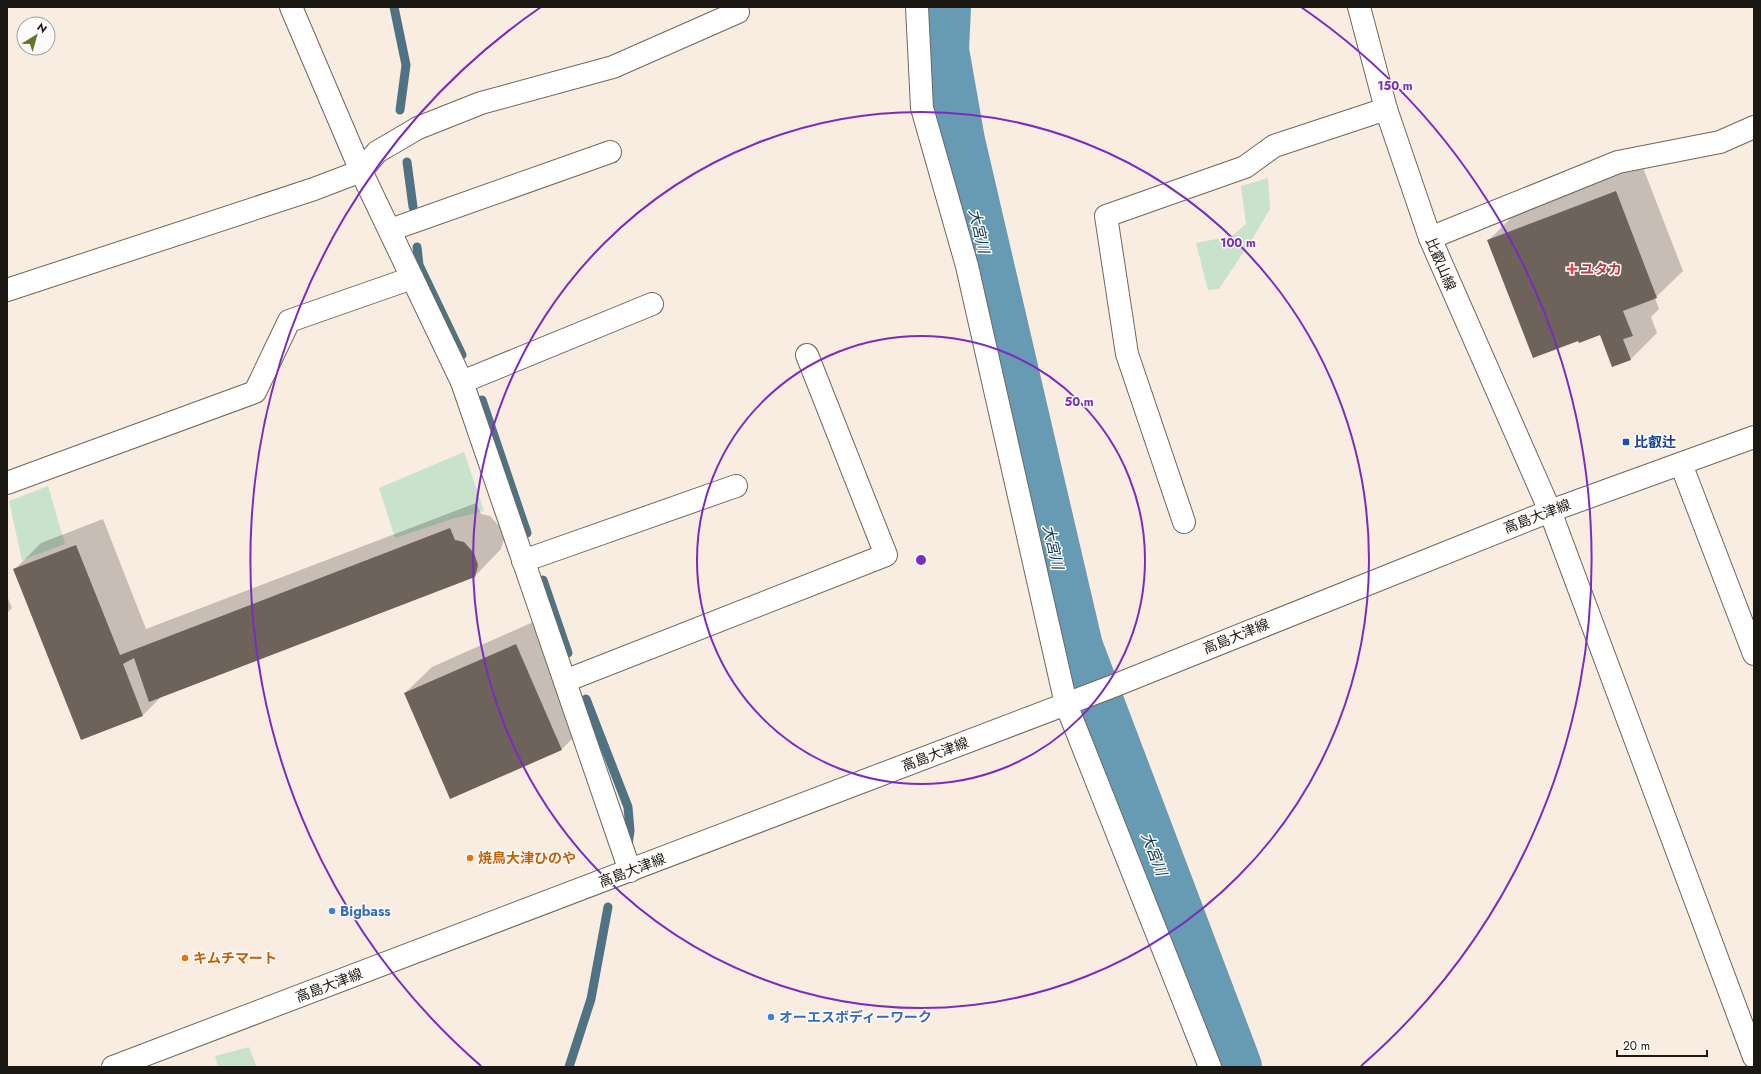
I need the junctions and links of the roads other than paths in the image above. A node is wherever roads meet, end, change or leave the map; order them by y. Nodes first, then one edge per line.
1 (291, 7) edge
2 (917, 7) edge
3 (1359, 7) edge
4 (738, 12) dead end
5 (1386, 109) junction
6 (1754, 127) edge
7 (610, 152) dead end
8 (361, 171) junction
9 (390, 230) junction
10 (1430, 238) junction
11 (412, 278) junction
12 (7, 290) edge
13 (652, 304) dead end
14 (807, 355) dead end
15 (462, 382) junction
16 (1754, 437) edge
17 (1682, 464) junction
18 (7, 483) edge
19 (736, 486) dead end
20 (1550, 511) junction
21 (1184, 522) dead end
22 (523, 561) junction
23 (1754, 654) edge
24 (564, 681) junction
25 (1070, 702) junction
26 (630, 871) junction
27 (1754, 1058) edge
28 (141, 1062) edge
29 (113, 1067) edge
30 (1210, 1067) edge

1 - 8 street
2 - 25 street
3 - 5 street, 比叡山線
4 - 8 street
5 - 10 street, 比叡山線
5 - 21 street
6 - 10 street
7 - 9 street
8 - 9 street
8 - 12 street
9 - 11 street
10 - 20 street, 比叡山線
11 - 15 street
11 - 18 street
13 - 15 street
14 - 24 street
15 - 22 street
16 - 17 street, 高島大津線
17 - 20 street, 高島大津線
17 - 23 street
19 - 22 street
20 - 25 street, 高島大津線
20 - 27 street, 比叡山線
22 - 24 street
24 - 26 street
25 - 26 street, 高島大津線
25 - 30 street
26 - 28 street, 高島大津線
28 - 29 street, 高島大津線

